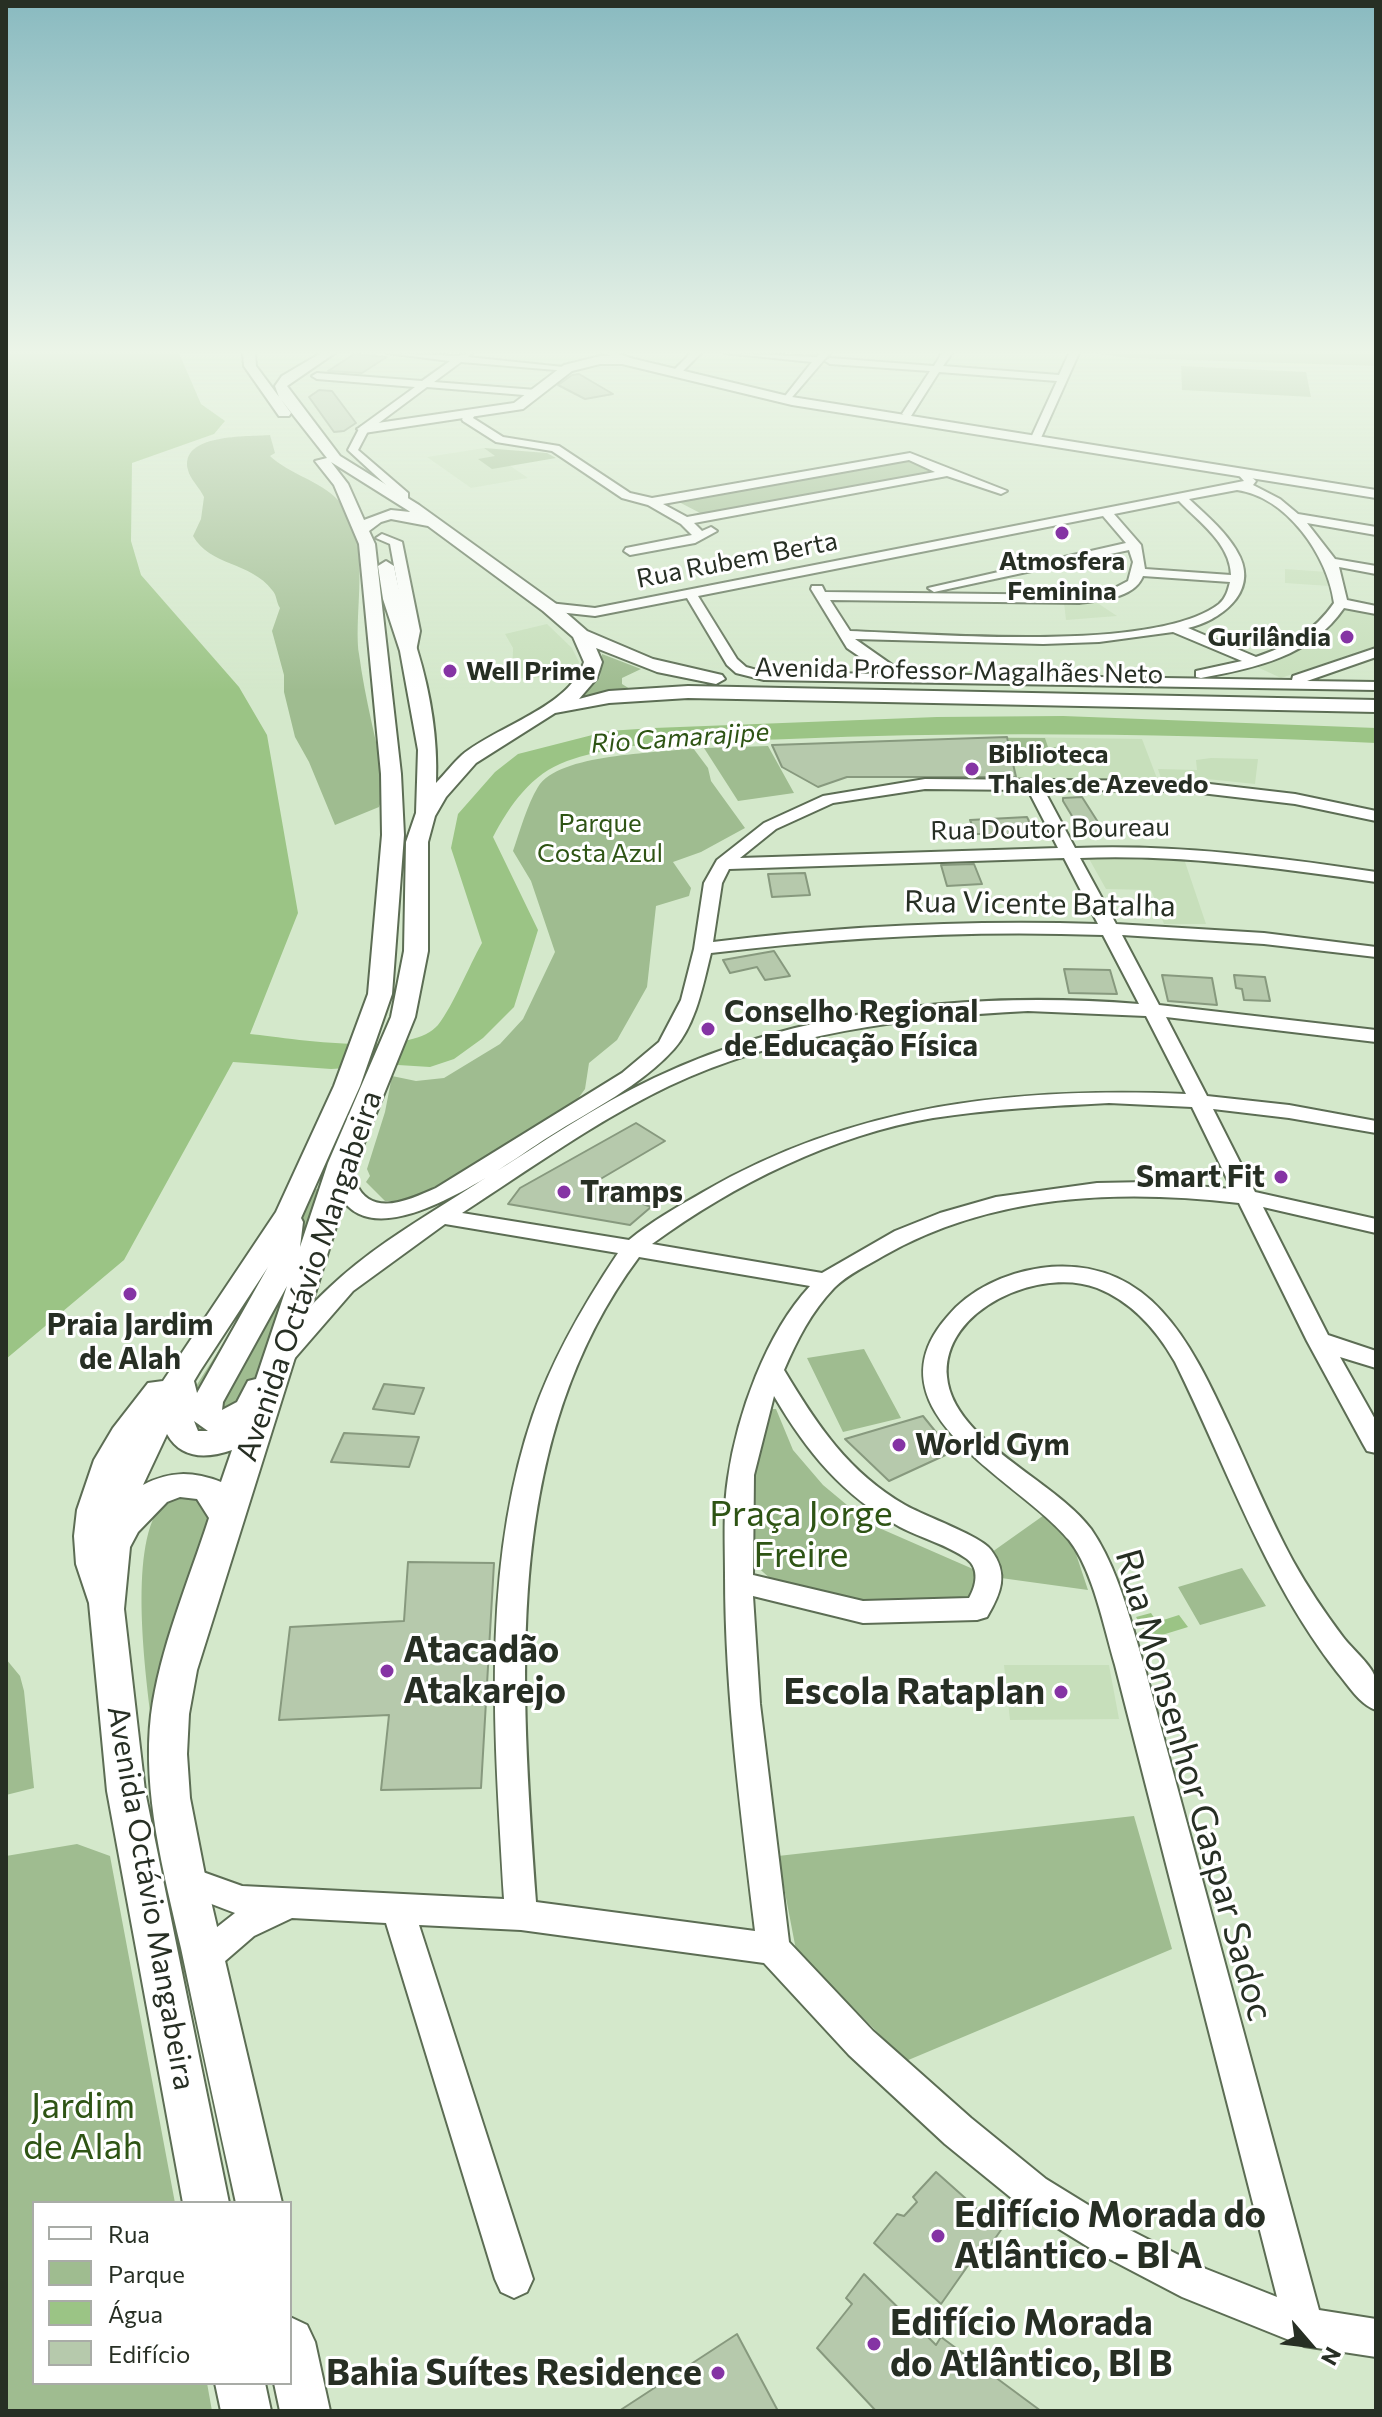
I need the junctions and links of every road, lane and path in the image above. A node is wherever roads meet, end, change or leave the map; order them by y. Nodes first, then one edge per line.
1 (327, 466) edge
2 (344, 466) edge
3 (371, 466) edge
4 (581, 466) edge
5 (856, 466) edge
6 (931, 466) edge
7 (1170, 466) edge
8 (348, 470) junction
9 (947, 473) junction
10 (1279, 478) junction
11 (1239, 479) junction
12 (1260, 490) junction
13 (1001, 491) dead end
14 (1376, 494) edge
15 (1181, 497) junction
16 (402, 500) junction
17 (667, 500) junction
18 (652, 502) junction
19 (1106, 512) junction
20 (377, 517) junction
21 (1292, 517) junction
22 (699, 519) junction
23 (685, 521) junction
24 (440, 529) junction
25 (362, 530) junction
26 (1376, 531) edge
27 (701, 537) junction
28 (1135, 545) junction
29 (630, 551) dead end
30 (1330, 562) junction
31 (1376, 570) edge
32 (805, 571) junction
33 (1140, 572) junction
34 (1237, 579) junction
35 (691, 594) junction
36 (822, 596) junction
37 (894, 597) junction
38 (1341, 603) junction
39 (549, 607) junction
40 (1376, 610) edge
41 (374, 621) junction
42 (1176, 628) junction
43 (581, 635) junction
44 (845, 635) junction
45 (1376, 652) edge
46 (1376, 661) edge
47 (1255, 662) junction
48 (901, 678) junction
49 (968, 680) junction
50 (1152, 682) junction
51 (688, 684) junction
52 (1281, 684) junction
53 (930, 686) junction
54 (1372, 689) edge
55 (1376, 706) edge
56 (544, 714) junction
57 (492, 744) junction
58 (428, 750) junction
59 (1033, 784) junction
60 (425, 816) junction
61 (1376, 816) edge
62 (1069, 852) junction
63 (723, 864) junction
64 (1376, 877) edge
65 (1109, 929) junction
66 (703, 949) junction
67 (1376, 952) edge
68 (1149, 1007) junction
69 (1376, 1036) edge
70 (667, 1045) junction
71 (709, 1062) junction
72 (1199, 1100) junction
73 (1376, 1127) edge
74 (342, 1163) junction
75 (1245, 1197) junction
76 (290, 1213) junction
77 (441, 1216) junction
78 (1376, 1226) edge
79 (318, 1236) junction
80 (633, 1248) junction
81 (827, 1281) junction
82 (1319, 1341) junction
83 (191, 1360) junction
84 (1376, 1360) edge
85 (277, 1364) junction
86 (771, 1369) junction
87 (255, 1428) junction
88 (1376, 1444) edge
89 (226, 1517) junction
90 (111, 1561) junction
91 (739, 1582) junction
92 (106, 1609) junction
93 (1376, 1698) edge
94 (186, 1880) junction
95 (290, 1904) junction
96 (397, 1908) junction
97 (521, 1915) junction
98 (773, 1949) junction
99 (205, 1957) junction
100 (206, 2201) edge
101 (259, 2201) edge
102 (514, 2279) dead end
103 (1304, 2327) junction
104 (1376, 2338) edge
105 (292, 2351) edge
106 (240, 2385) edge
107 (246, 2411) edge
108 (305, 2411) edge

1 - 25 main road, Avenida Octávio Mangabeira
2 - 8 main road
3 - 16 street
4 - 18 street
5 - 17 street
6 - 9 street
7 - 11 main road
8 - 16 main road
8 - 20 main road, Avenida Octávio Mangabeira
9 - 13 street
9 - 22 street
10 - 11 main road
10 - 12 street
10 - 14 main road
11 - 12 street
11 - 15 street, Rua Rubem Berta
12 - 21 street
15 - 19 street, Rua Rubem Berta
15 - 34 street
16 - 24 main road
17 - 18 street
17 - 22 street
18 - 23 street
19 - 28 street
19 - 32 street, Rua Rubem Berta
20 - 24 main road
20 - 25 main road
20 - 58 main road, Avenida Octávio Mangabeira
21 - 26 street
21 - 30 street
22 - 23 street
22 - 27 street
23 - 27 street
24 - 39 main road, Avenida Professor Magalhães Neto
25 - 41 main road, Avenida Octávio Mangabeira
27 - 29 street
28 - 33 street
28 - 37 street
30 - 31 street
30 - 38 street
32 - 35 street, Rua Rubem Berta
32 - 36 street
33 - 34 street
33 - 37 street
34 - 42 street
35 - 39 street, Rua Rubem Berta
35 - 48 street, Avenida Professor Magalhães Neto
36 - 37 street
36 - 44 street
38 - 40 street
38 - 47 street
39 - 43 main road, Avenida Professor Magalhães Neto
41 - 58 main road
41 - 76 main road, Avenida Octávio Mangabeira
42 - 44 street
42 - 47 street
43 - 51 main road, Avenida Professor Magalhães Neto
43 - 56 main road
44 - 48 street
45 - 52 street
46 - 54 street
47 - 50 street
48 - 49 street, Avenida Professor Magalhães Neto
49 - 50 street, Avenida Professor Magalhães Neto
49 - 53 main road
50 - 52 street, Avenida Professor Magalhães Neto
51 - 53 main road, Avenida Professor Magalhães Neto
51 - 55 main road, Avenida Professor Magalhães Neto
51 - 56 main road, Avenida Professor Magalhães Neto
52 - 54 street, Avenida Professor Magalhães Neto
53 - 54 main road, Avenida Professor Magalhães Neto
56 - 57 main road, Avenida Octávio Mangabeira
57 - 58 main road
57 - 60 main road, Avenida Octávio Mangabeira
58 - 60 main road, Avenida Octávio Mangabeira
59 - 61 street
59 - 62 street
59 - 63 street
60 - 74 main road, Avenida Octávio Mangabeira
62 - 63 street, Rua Doutor Boureau
62 - 64 street, Rua Doutor Boureau
62 - 65 street
63 - 66 street
65 - 66 street, Rua Vicente Batalha
65 - 67 street, Rua Vicente Batalha
65 - 68 street
66 - 70 street
68 - 69 street
68 - 71 street
68 - 72 street
70 - 71 street
70 - 74 street
71 - 77 street
72 - 73 street
72 - 75 street
72 - 80 street
74 - 79 main road, Avenida Octávio Mangabeira
75 - 78 street
75 - 81 street
75 - 82 street
76 - 79 main road
76 - 83 main road, Avenida Octávio Mangabeira
77 - 80 street
77 - 85 street
79 - 85 main road, Avenida Octávio Mangabeira
80 - 81 street
80 - 97 street
81 - 86 street
82 - 84 street
82 - 88 street
83 - 87 main road
83 - 90 main road, Avenida Octávio Mangabeira
83 - 92 main road
85 - 87 main road, Avenida Octávio Mangabeira
86 - 91 street
86 - 91 street
87 - 89 main road, Avenida Octávio Mangabeira
89 - 90 main road
89 - 94 main road, Avenida Octávio Mangabeira
90 - 92 main road, Avenida Octávio Mangabeira
91 - 98 street
92 - 100 main road, Avenida Octávio Mangabeira
93 - 103 street, Rua Monsenhor Gaspar Sadoc
94 - 95 street
94 - 99 main road, Avenida Octávio Mangabeira
95 - 96 street
95 - 99 street
96 - 97 street
96 - 102 street
97 - 98 street
98 - 103 street
99 - 101 main road, Avenida Octávio Mangabeira
103 - 104 street
105 - 108 main road
106 - 107 main road

